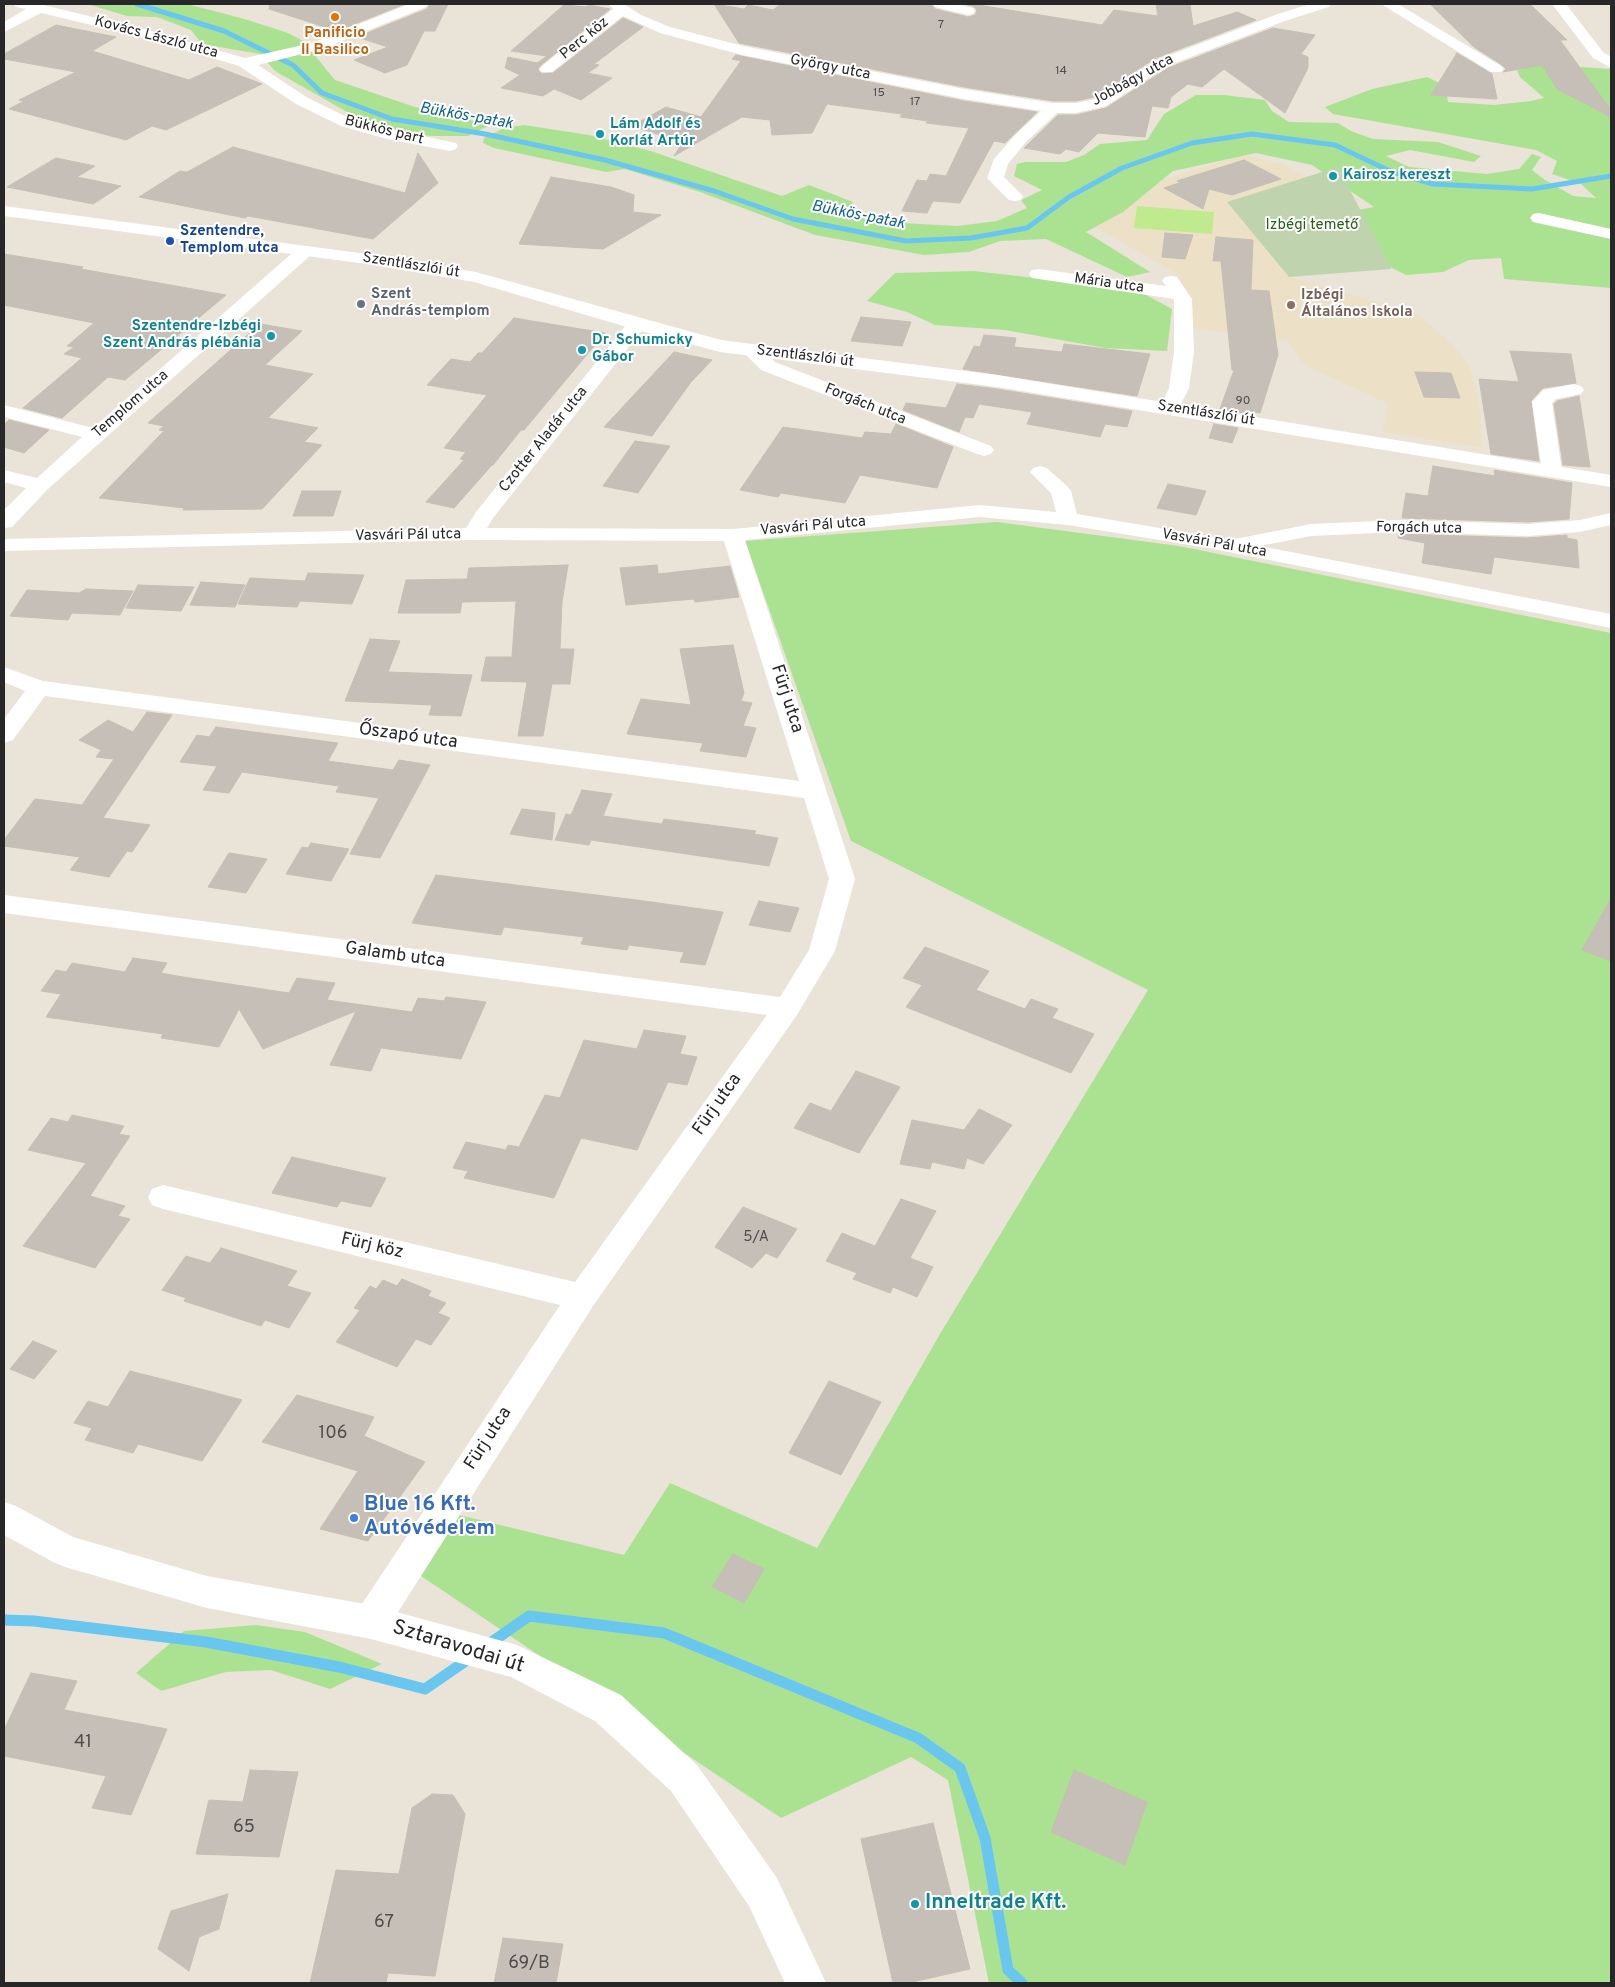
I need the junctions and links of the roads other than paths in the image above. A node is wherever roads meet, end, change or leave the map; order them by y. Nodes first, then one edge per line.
1 (21, 4) edge
2 (421, 4) edge
3 (940, 4) edge
4 (1324, 4) edge
5 (1388, 4) edge
6 (1559, 4) edge
7 (618, 6) edge
8 (39, 8) junction
9 (968, 11) dead end
10 (4, 28) edge
11 (244, 62) junction
12 (1611, 63) edge
13 (547, 69) dead end
14 (1496, 70) dead end
15 (1053, 108) junction
16 (450, 146) dead end
17 (1015, 196) dead end
18 (4, 211) edge
19 (1539, 218) dead end
20 (1611, 234) edge
21 (305, 251) junction
22 (1038, 274) dead end
23 (1168, 276) dead end
24 (1180, 294) junction
25 (637, 324) junction
26 (752, 351) junction
27 (1574, 390) dead end
28 (1170, 408) junction
29 (4, 411) edge
30 (97, 435) junction
31 (984, 450) dead end
32 (1552, 471) junction
33 (1040, 472) dead end
34 (4, 476) edge
35 (1611, 481) edge
36 (41, 485) junction
37 (1068, 519) junction
38 (1611, 519) edge
39 (4, 522) edge
40 (473, 534) junction
41 (733, 535) junction
42 (4, 546) edge
43 (1228, 546) junction
44 (1611, 621) edge
45 (4, 674) edge
46 (39, 688) junction
47 (4, 736) edge
48 (815, 791) junction
49 (4, 904) edge
50 (787, 1008) junction
51 (163, 1197) dead end
52 (582, 1296) junction
53 (4, 1517) edge
54 (378, 1624) junction
55 (806, 1983) edge

1 - 8 street, Kovács László utca
2 - 11 street, Kovács László utca
3 - 9 street
4 - 15 street, Jobbágy utca
5 - 14 street
6 - 12 street
7 - 13 street, Perc köz
7 - 15 street, György utca
8 - 10 street
8 - 11 street, Kovács László utca
11 - 16 street, Bükkös part
15 - 17 street
18 - 21 street, Szentlászlói út
19 - 20 street
21 - 25 street, Szentlászlói út
21 - 30 street, Templom utca
22 - 24 street, Mária utca
23 - 24 street, Mária utca
24 - 28 street, Mária utca
25 - 26 street, Szentlászlói út
25 - 40 street, Czotter Aladár utca
26 - 28 street, Szentlászlói út
26 - 31 street, Forgách utca
27 - 32 street
28 - 32 street, Szentlászlói út
29 - 30 street
30 - 36 street, Templom utca
32 - 35 street, Szentlászlói út
33 - 37 street
34 - 36 street
36 - 39 street, Templom utca
37 - 41 street, Vasvári Pál utca
37 - 43 street, Vasvári Pál utca
38 - 43 street, Forgách utca
40 - 41 street, Vasvári Pál utca
40 - 42 street, Vasvári Pál utca
41 - 48 street, Fürj utca
43 - 44 street, Vasvári Pál utca
45 - 46 street, Őszapó utca
46 - 47 street
46 - 48 street, Őszapó utca
48 - 50 street, Fürj utca
49 - 50 street, Galamb utca
50 - 52 street, Fürj utca
51 - 52 street, Fürj köz
52 - 54 street, Fürj utca
53 - 54 street, Sztaravodai út
54 - 55 street, Sztaravodai út

